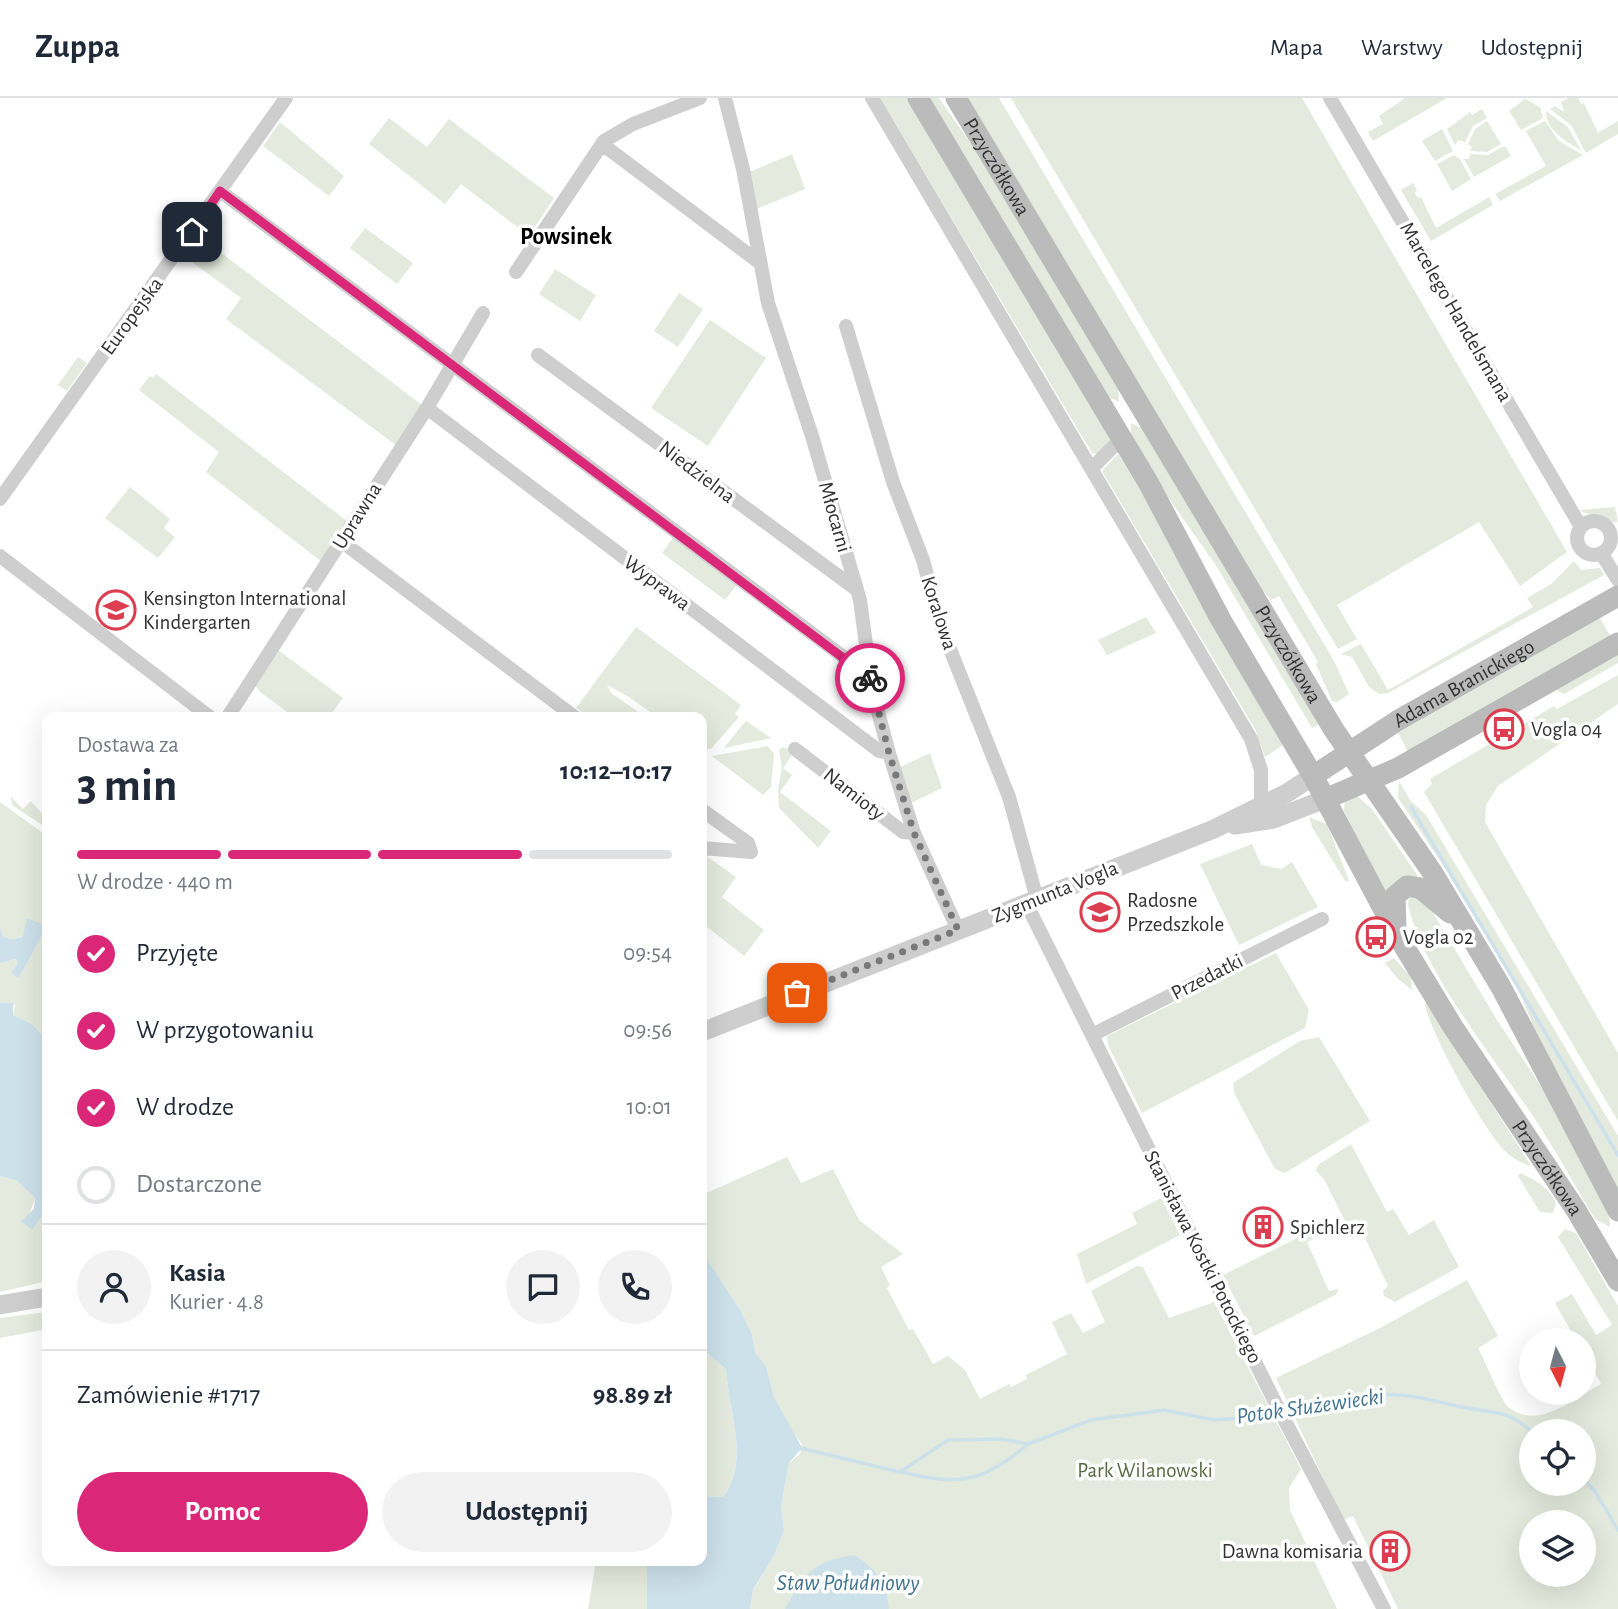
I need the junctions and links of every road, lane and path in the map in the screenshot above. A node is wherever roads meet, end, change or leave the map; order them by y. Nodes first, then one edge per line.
1 (286, 98) edge
2 (700, 98) edge
3 (724, 98) edge
4 (872, 98) edge
5 (918, 98) edge
6 (1330, 98) edge
7 (957, 102) edge
8 (602, 144) junction
9 (220, 191) junction
10 (760, 263) junction
11 (516, 272) dead end
12 (483, 313) dead end
13 (846, 326) dead end
14 (538, 355) dead end
15 (454, 364) junction
16 (428, 408) junction
17 (1121, 439) junction
18 (1092, 468) junction
19 (0, 499) edge
20 (1581, 527) junction
21 (341, 541) junction
22 (1601, 553) junction
23 (0, 556) edge
24 (1618, 580) edge
25 (856, 589) junction
26 (1618, 596) edge
27 (1618, 643) edge
28 (869, 676) junction
29 (203, 712) edge
30 (231, 712) edge
31 (568, 712) edge
32 (795, 750) dead end
33 (1348, 751) junction
34 (889, 753) junction
35 (1313, 776) junction
36 (1369, 782) junction
37 (1325, 799) junction
38 (1261, 806) junction
39 (707, 814) edge
40 (1214, 829) junction
41 (914, 833) junction
42 (707, 848) edge
43 (1031, 901) junction
44 (1322, 919) dead end
45 (1464, 926) junction
46 (958, 930) junction
47 (1396, 933) junction
48 (707, 1030) edge
49 (1092, 1035) junction
50 (1618, 1210) edge
51 (1618, 1281) edge
52 (42, 1298) edge
53 (0, 1305) edge
54 (1384, 1609) edge

1 - 9 street, Europejska
2 - 8 street
3 - 10 street, Młocarni
4 - 18 street
5 - 17 main road, Przyczółkowa
6 - 20 street, Marcelego Handelsmana
7 - 33 main road, Przyczółkowa
8 - 10 street
8 - 11 street
9 - 15 street
9 - 19 street, Europejska
10 - 25 street, Młocarni
12 - 15 street, Uprawna
13 - 43 street, Koralowa
14 - 25 street, Niedzielna
15 - 16 street, Uprawna
15 - 28 street
16 - 21 street, Uprawna
16 - 34 street, Wyprawa
17 - 18 street
17 - 35 main road, Przyczółkowa
18 - 38 street
20 - 22 street
20 - 22 street
21 - 30 street, Uprawna
21 - 31 street
22 - 24 street
23 - 29 street
25 - 28 street, Młocarni
26 - 33 main road, Adama Branickiego
27 - 36 main road, Adama Branickiego
28 - 34 street, Młocarni
32 - 41 street, Namioty
33 - 35 main road, Adama Branickiego
33 - 36 main road, Przyczółkowa
34 - 41 street, Młocarni
35 - 37 main road, Przyczółkowa
35 - 38 street, Zygmunta Vogla
36 - 37 main road, Adama Branickiego
36 - 45 main road, Przyczółkowa
37 - 40 street, Zygmunta Vogla
37 - 47 main road, Przyczółkowa
38 - 40 street, Zygmunta Vogla
39 - 42 street
40 - 43 street, Zygmunta Vogla
41 - 46 street, Młocarni
43 - 46 street, Zygmunta Vogla
43 - 49 street, Stanisława Kostki Potockiego
44 - 49 street, Przedatki
45 - 47 main road
45 - 50 main road, Przyczółkowa
46 - 48 street, Zygmunta Vogla
47 - 51 main road, Przyczółkowa
49 - 54 street, Stanisława Kostki Potockiego
52 - 53 street

